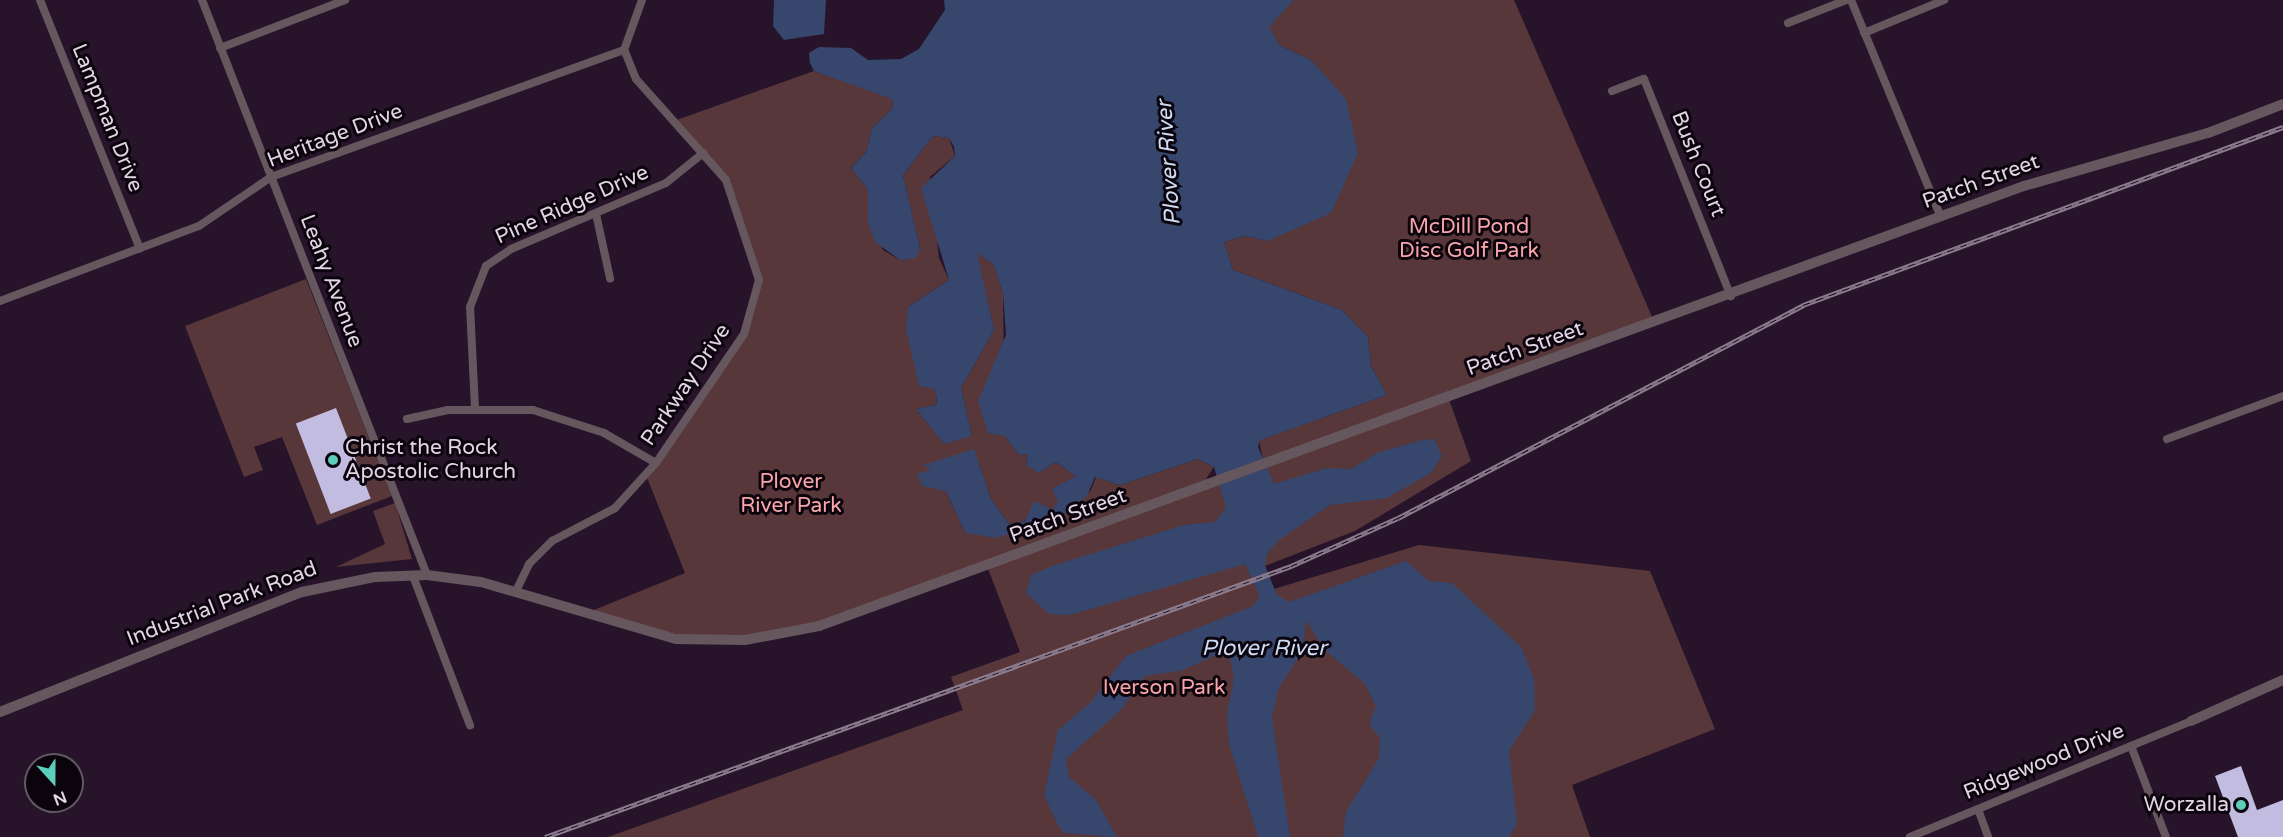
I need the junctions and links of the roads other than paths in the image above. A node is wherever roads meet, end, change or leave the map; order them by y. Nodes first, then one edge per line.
1 (40, 0) edge
2 (202, 0) edge
3 (345, 0) edge
4 (642, 0) edge
5 (1846, 0) edge
6 (1851, 0) edge
7 (1944, 0) edge
8 (1788, 23) dead end
9 (1864, 33) junction
10 (220, 48) junction
11 (624, 50) junction
12 (1612, 91) dead end
13 (2283, 104) edge
14 (703, 153) junction
15 (271, 177) junction
16 (596, 214) junction
17 (1941, 217) junction
18 (140, 249) junction
19 (610, 278) dead end
20 (1731, 296) junction
21 (1, 302) edge
22 (2283, 396) edge
23 (475, 408) junction
24 (407, 419) dead end
25 (2167, 439) dead end
26 (656, 463) junction
27 (427, 575) junction
28 (413, 576) junction
29 (516, 591) junction
30 (781, 635) joint
31 (2283, 680) edge
32 (0, 712) edge
33 (2191, 721) joint
34 (470, 725) dead end
35 (2131, 746) junction
36 (1978, 809) junction
37 (1910, 837) edge
38 (1988, 837) edge
39 (2166, 837) edge

1 - 18 street, Lampman Drive
2 - 10 street, Leahy Avenue
3 - 10 street
4 - 11 street
5 - 8 street
6 - 9 street
7 - 9 street
9 - 17 street
10 - 15 street, Leahy Avenue
11 - 14 street, Parkway Drive
11 - 15 street, Heritage Drive
12 - 20 street, Bush Court
13 - 17 street, Patch Street
14 - 16 street, Pine Ridge Drive
14 - 26 street, Parkway Drive
15 - 18 street, Heritage Drive
15 - 27 street, Leahy Avenue
16 - 19 street
16 - 23 street, Pine Ridge Drive
17 - 20 street, Patch Street
18 - 21 street, Heritage Drive
20 - 30 street, Patch Street
22 - 25 street
23 - 24 street
23 - 26 street
26 - 29 street, Parkway Drive
27 - 28 street, Industrial Park Road
27 - 29 street, Industrial Park Road
28 - 32 street, Industrial Park Road
28 - 34 street
29 - 30 street, Industrial Park Road
31 - 33 street
33 - 35 street, Ridgewood Drive
35 - 36 street, Ridgewood Drive
35 - 39 street
36 - 37 street, Ridgewood Drive
36 - 38 street

